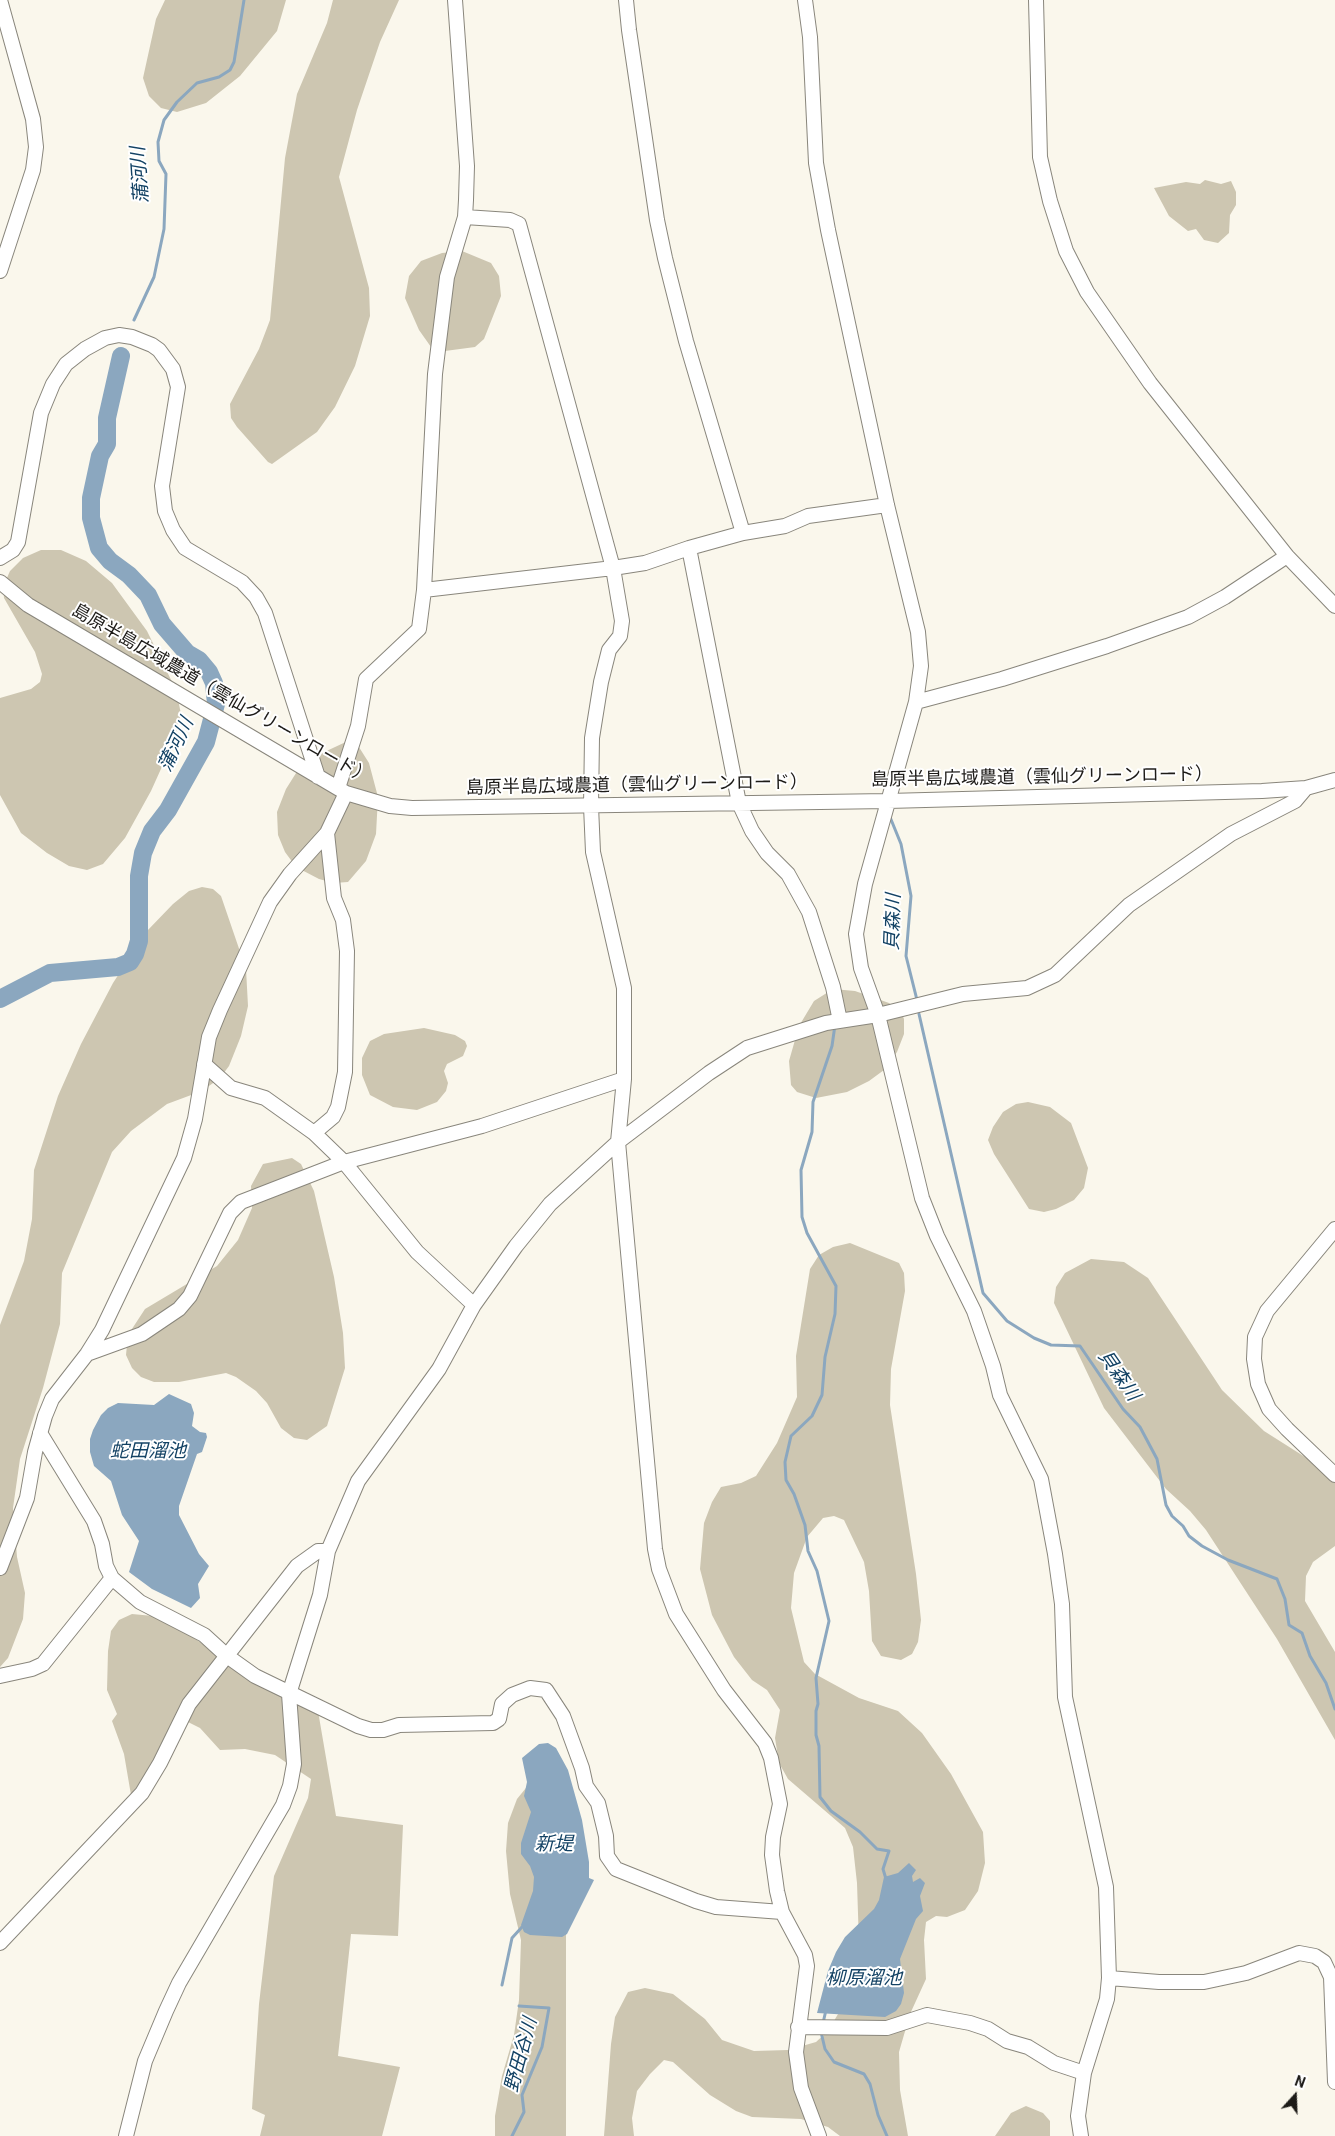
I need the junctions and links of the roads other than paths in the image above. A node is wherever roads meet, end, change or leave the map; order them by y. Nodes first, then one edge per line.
1 (0, 0) edge
2 (455, 0) edge
3 (626, 0) edge
4 (805, 0) edge
5 (1036, 0) edge
6 (465, 217) junction
7 (0, 271) edge
8 (888, 505) junction
9 (743, 533) junction
10 (689, 548) junction
11 (1287, 556) junction
12 (0, 558) edge
13 (612, 568) junction
14 (0, 582) edge
15 (424, 590) junction
16 (1335, 606) edge
17 (916, 702) junction
18 (318, 777) junction
19 (1335, 780) edge
20 (1306, 788) junction
21 (342, 791) junction
22 (888, 801) junction
23 (739, 803) junction
24 (591, 806) junction
25 (327, 833) junction
26 (878, 1015) junction
27 (840, 1021) junction
28 (204, 1064) junction
29 (624, 1079) junction
30 (314, 1133) junction
31 (618, 1142) junction
32 (344, 1162) junction
33 (1335, 1229) edge
34 (474, 1305) junction
35 (87, 1354) junction
36 (40, 1433) junction
37 (1335, 1475) edge
38 (328, 1551) junction
39 (0, 1568) edge
40 (112, 1578) junction
41 (227, 1656) junction
42 (0, 1676) edge
43 (289, 1694) junction
44 (782, 1912) junction
45 (0, 1943) edge
46 (1108, 1978) junction
47 (798, 2027) junction
48 (1084, 2073) junction
49 (1335, 2082) edge
50 (126, 2136) edge
51 (819, 2136) edge
52 (1080, 2136) edge

1 - 7 street
2 - 6 street
3 - 9 street
4 - 8 street
5 - 11 street
6 - 13 street
6 - 15 street
8 - 9 street
8 - 17 street
9 - 10 street
10 - 13 street
10 - 23 street
11 - 16 street
11 - 17 street
12 - 18 street
13 - 15 street
13 - 24 street
14 - 18 street, 島原半島広域農道（雲仙グリーンロード）
15 - 21 street
17 - 22 street
18 - 21 street, 島原半島広域農道（雲仙グリーンロード）
19 - 20 street, 島原半島広域農道（雲仙グリーンロード）
20 - 22 street, 島原半島広域農道（雲仙グリーンロード）
20 - 26 street
21 - 24 street, 島原半島広域農道（雲仙グリーンロード）
21 - 25 street
22 - 23 street, 島原半島広域農道（雲仙グリーンロード）
22 - 26 street
23 - 24 street, 島原半島広域農道（雲仙グリーンロード）
23 - 27 street
24 - 29 street
25 - 28 street
25 - 30 street
26 - 27 street
26 - 46 street
27 - 31 street
28 - 30 street
28 - 35 street
29 - 31 street
29 - 32 street
30 - 32 street
31 - 34 street
31 - 44 street
32 - 34 street
32 - 35 street
33 - 37 street
34 - 38 street
35 - 36 street
36 - 39 street
36 - 40 street
38 - 41 street
38 - 43 street
40 - 41 street
40 - 42 street
41 - 43 street
41 - 45 street
43 - 44 street
43 - 50 street
44 - 47 street
46 - 48 street
46 - 49 street
47 - 48 street
47 - 51 street
48 - 52 street

